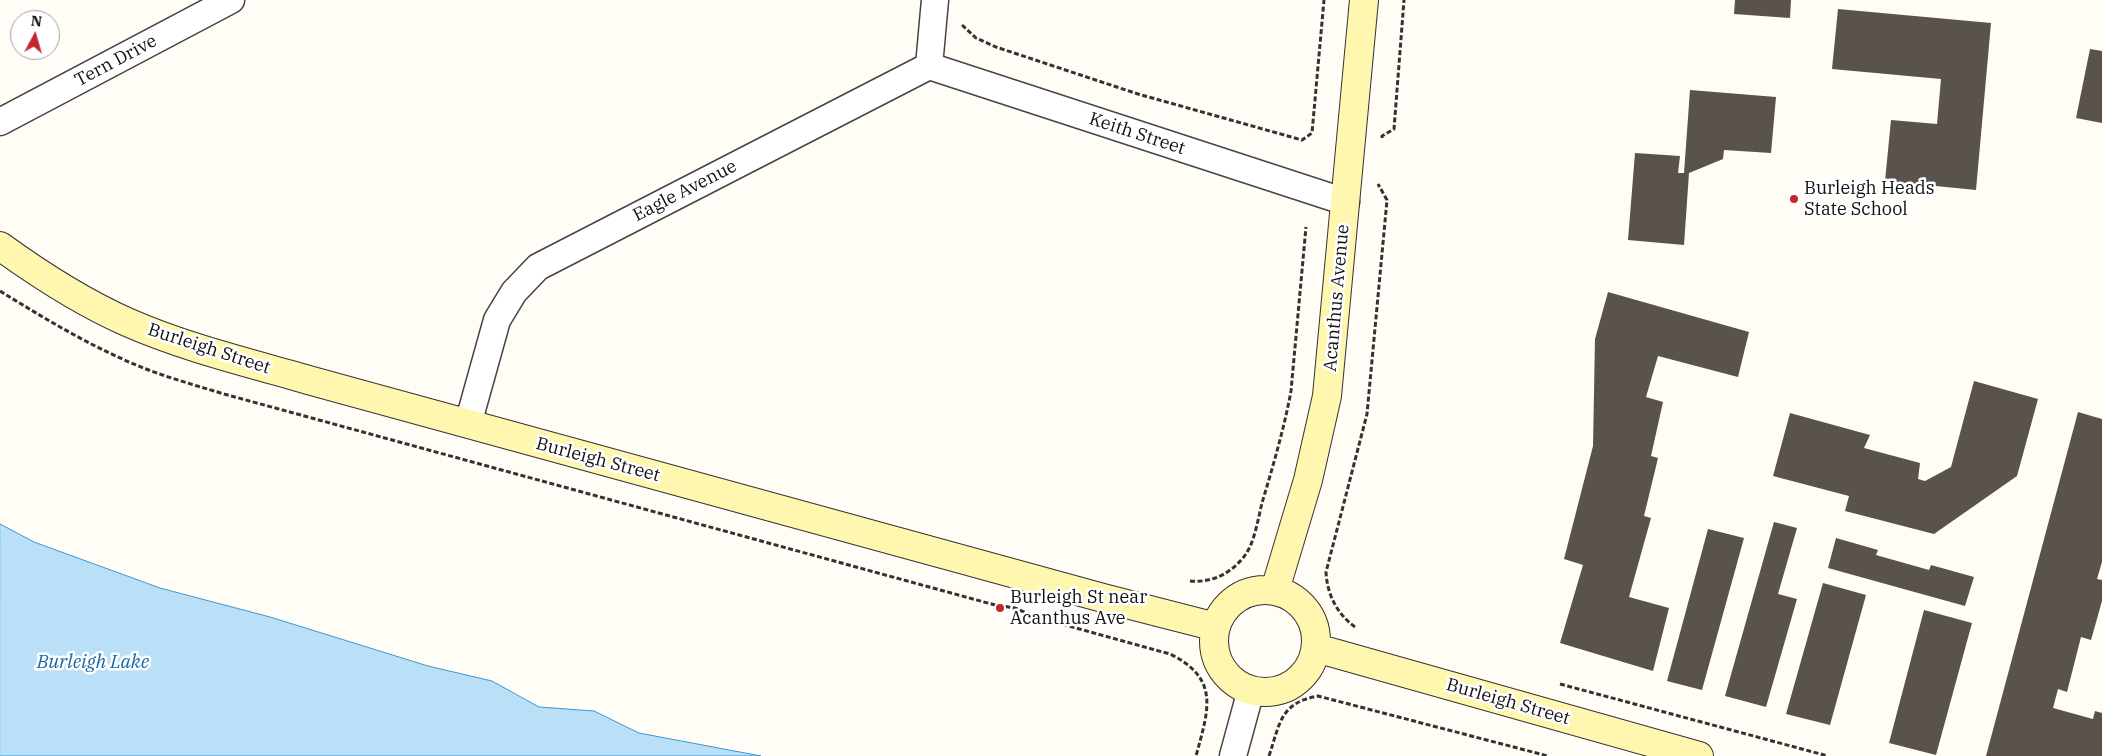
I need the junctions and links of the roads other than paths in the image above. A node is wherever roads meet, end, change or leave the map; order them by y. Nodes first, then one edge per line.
1 (231, 0) edge
2 (935, 0) edge
3 (1364, 0) edge
4 (206, 6) edge
5 (928, 66) junction
6 (0, 122) edge
7 (1346, 202) junction
8 (0, 246) edge
9 (468, 424) junction
10 (1275, 590) junction
11 (1216, 627) junction
12 (1316, 648) junction
13 (1251, 690) junction
14 (1233, 756) edge
15 (1699, 756) edge

1 - 4 street, Tern Drive
2 - 5 street
3 - 7 street, Acanthus Avenue
4 - 6 street, Tern Drive
5 - 7 street, Keith Street
5 - 9 street, Eagle Avenue
7 - 10 street, Acanthus Avenue
8 - 9 street, Burleigh Street
9 - 11 street, Burleigh Street
10 - 11 street
10 - 12 street
11 - 13 street
12 - 13 street
12 - 15 street, Burleigh Street
13 - 14 street

